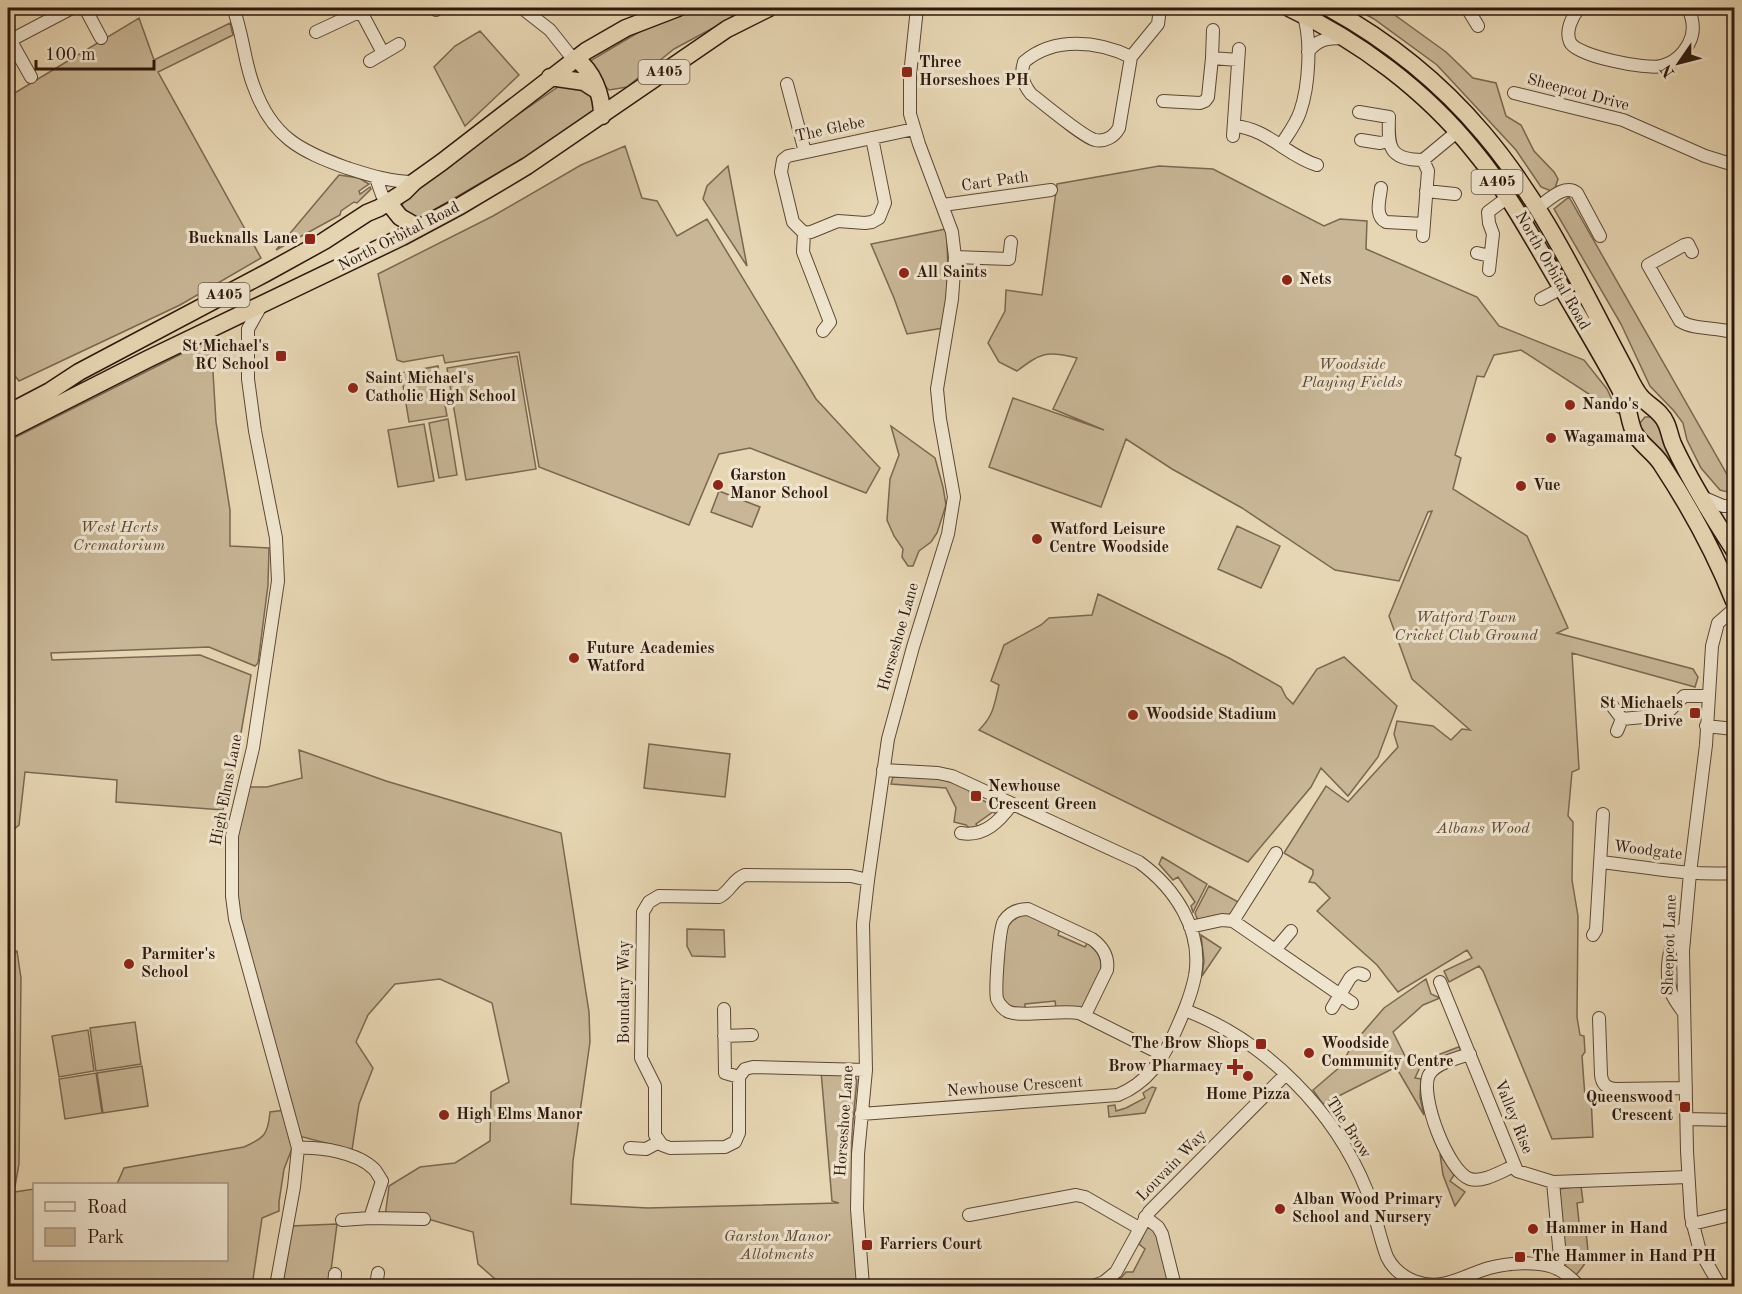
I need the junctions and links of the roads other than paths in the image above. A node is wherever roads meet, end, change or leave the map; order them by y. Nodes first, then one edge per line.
1 (72, 8) edge
2 (85, 8) edge
3 (233, 8) edge
4 (522, 8) edge
5 (678, 8) edge
6 (769, 8) edge
7 (917, 8) edge
8 (1160, 8) edge
9 (1329, 8) edge
10 (1467, 8) edge
11 (1579, 8) edge
12 (1688, 8) edge
13 (360, 9) edge
14 (1296, 11) edge
15 (1478, 26) dead end
16 (1213, 30) dead end
17 (316, 32) dead end
18 (9, 38) edge
19 (101, 38) dead end
20 (1345, 38) junction
21 (399, 44) dead end
22 (1308, 52) junction
23 (383, 53) junction
24 (1131, 57) junction
25 (575, 58) junction
26 (1212, 58) junction
27 (370, 61) dead end
28 (31, 76) dead end
29 (550, 77) junction
30 (787, 84) dead end
31 (598, 91) junction
32 (1514, 93) dead end
33 (1163, 101) dead end
34 (1359, 112) dead end
35 (602, 116) junction
36 (914, 129) junction
37 (1458, 131) junction
38 (872, 138) junction
39 (1361, 140) dead end
40 (1388, 141) junction
41 (1281, 145) junction
42 (806, 152) junction
43 (1423, 160) junction
44 (1317, 165) dead end
45 (1734, 165) edge
46 (376, 178) junction
47 (414, 182) junction
48 (1381, 188) dead end
49 (1051, 190) dead end
50 (1426, 191) junction
51 (1455, 194) dead end
52 (1508, 197) junction
53 (385, 199) junction
54 (943, 205) junction
55 (1537, 208) junction
56 (419, 228) junction
57 (804, 233) junction
58 (1600, 236) dead end
59 (1011, 242) dead end
60 (1690, 244) dead end
61 (1477, 253) dead end
62 (1490, 256) junction
63 (955, 257) junction
64 (1489, 270) dead end
65 (1562, 288) junction
66 (1541, 299) dead end
67 (262, 304) junction
68 (232, 319) junction
69 (831, 325) dead end
70 (249, 329) junction
71 (1734, 333) edge
72 (79, 372) junction
73 (8, 406) edge
74 (1652, 406) junction
75 (8, 413) edge
76 (1631, 420) junction
77 (8, 430) edge
78 (1702, 497) junction
79 (1734, 506) edge
80 (1732, 539) edge
81 (1734, 601) edge
82 (1734, 609) edge
83 (1708, 696) junction
84 (1610, 704) dead end
85 (1622, 718) junction
86 (1706, 726) junction
87 (1734, 729) edge
88 (1617, 731) dead end
89 (883, 770) junction
90 (1012, 804) junction
91 (1603, 814) dead end
92 (961, 833) dead end
93 (1269, 858) dead end
94 (1601, 862) junction
95 (1690, 873) junction
96 (1734, 873) edge
97 (868, 880) junction
98 (1233, 921) junction
99 (1190, 927) junction
100 (1291, 931) dead end
101 (1593, 935) dead end
102 (1275, 950) junction
103 (1364, 975) dead end
104 (1440, 982) dead end
105 (1340, 995) junction
106 (1352, 1003) dead end
107 (1332, 1008) dead end
108 (724, 1009) dead end
109 (1185, 1010) junction
110 (1085, 1015) junction
111 (1599, 1018) dead end
112 (752, 1035) dead end
113 (724, 1036) junction
114 (1470, 1054) junction
115 (1163, 1055) junction
116 (866, 1070) junction
117 (1286, 1074) junction
118 (739, 1077) junction
119 (1686, 1088) junction
120 (861, 1114) junction
121 (1687, 1119) junction
122 (1734, 1120) edge
123 (659, 1142) junction
124 (298, 1148) junction
125 (630, 1148) dead end
126 (1514, 1166) junction
127 (1688, 1177) junction
128 (1553, 1182) junction
129 (1734, 1214) edge
130 (969, 1215) dead end
131 (370, 1218) junction
132 (424, 1219) dead end
133 (342, 1220) dead end
134 (1142, 1222) junction
135 (1692, 1224) junction
136 (1557, 1269) junction
137 (378, 1273) dead end
138 (1115, 1282) edge
139 (1406, 1283) edge
140 (276, 1287) edge
141 (376, 1287) edge
142 (863, 1287) edge
143 (1093, 1287) edge
144 (1175, 1287) edge
145 (1579, 1287) edge
146 (1720, 1287) edge

1 - 18 street
2 - 19 street
3 - 46 street
4 - 25 street
5 - 25 highway, North Orbital Road / A405
6 - 35 highway, North Orbital Road / A405
7 - 36 street, Horseshoe Lane
8 - 24 street
9 - 55 highway, North Orbital Road / A405
10 - 15 street
11 - 12 street
13 - 17 street
13 - 23 street
14 - 20 highway, North Orbital Road / A405
14 - 22 street
16 - 26 street
18 - 28 street
20 - 22 street
20 - 37 highway, North Orbital Road / A405
21 - 23 street
22 - 41 street
23 - 27 street
24 - 24 street
25 - 29 highway, North Orbital Road / A405
25 - 31 highway
26 - 33 street
26 - 41 street
29 - 31 highway
29 - 47 highway, North Orbital Road / A405
30 - 42 street
31 - 35 highway
32 - 45 street, Sheepcot Drive
34 - 40 street
35 - 56 highway, North Orbital Road / A405
36 - 38 street, The Glebe
36 - 54 street, Horseshoe Lane
37 - 43 street
37 - 52 highway, North Orbital Road / A405
38 - 42 street, The Glebe
38 - 57 street
39 - 40 street
40 - 43 street
41 - 44 street
42 - 57 street, The Glebe
43 - 50 street
46 - 47 street
46 - 53 street
47 - 53 highway, North Orbital Road / A405
48 - 50 street
49 - 54 street, Cart Path
50 - 51 street
52 - 62 street
52 - 65 highway, North Orbital Road / A405
53 - 56 highway
53 - 72 highway, North Orbital Road / A405
54 - 63 street, Horseshoe Lane
55 - 58 street
55 - 74 highway, North Orbital Road / A405
56 - 67 highway, North Orbital Road / A405
57 - 69 street, The Glebe
59 - 63 street
60 - 71 street
61 - 62 street
62 - 64 street
63 - 89 street, Horseshoe Lane
65 - 66 street
65 - 76 highway, North Orbital Road / A405
67 - 68 highway, North Orbital Road / A405
67 - 70 street, High Elms Lane
68 - 70 street
68 - 77 highway, North Orbital Road / A405
70 - 124 street, High Elms Lane
72 - 73 highway, A405
72 - 75 highway, North Orbital Road / A405
74 - 76 highway
74 - 78 highway, North Orbital Road / A405
76 - 81 highway, North Orbital Road / A405
78 - 79 street
78 - 80 highway, North Orbital Road / A405
82 - 83 street, Sheepcot Lane
83 - 85 street
83 - 86 street, Sheepcot Lane
84 - 85 street
85 - 88 street
86 - 87 street
86 - 95 street, Sheepcot Lane
89 - 90 street, Newhouse Crescent
89 - 97 street, Horseshoe Lane
90 - 92 street
90 - 99 street, Newhouse Crescent
91 - 94 street, Woodgate
93 - 98 street
94 - 95 street, Woodgate
94 - 101 street, Woodgate
95 - 96 street, Woodgate
95 - 119 street, Sheepcot Lane
97 - 116 street, Horseshoe Lane
97 - 123 street, Boundary Way
98 - 99 street
98 - 102 street
99 - 109 street, Newhouse Crescent
100 - 102 street
102 - 105 street
103 - 105 street
104 - 114 street, Valley Rise
105 - 106 street
105 - 107 street
108 - 113 street
109 - 115 street, Newhouse Crescent
109 - 117 street, The Brow
110 - 110 street
110 - 115 street
111 - 119 street
112 - 113 street
113 - 118 street
114 - 126 street, Valley Rise
114 - 126 street
115 - 120 street, Newhouse Crescent
116 - 118 street
116 - 120 street, Horseshoe Lane
117 - 134 street, Louvain Way
117 - 139 street, The Brow
118 - 123 street
119 - 121 street, Sheepcot Lane
120 - 142 street, Horseshoe Lane
121 - 122 street
121 - 127 street, Sheepcot Lane
123 - 125 street
124 - 131 street
124 - 140 street, High Elms Lane
126 - 128 street, Valley Rise
127 - 128 street, Valley Rise
127 - 135 street, Sheepcot Lane
128 - 136 street
129 - 135 street
130 - 134 street
131 - 132 street
131 - 133 street
134 - 138 street, Louvain Way
134 - 144 street
135 - 146 street, Sheepcot Lane
136 - 139 street
136 - 145 street
137 - 141 street
138 - 143 street, Louvain Way

